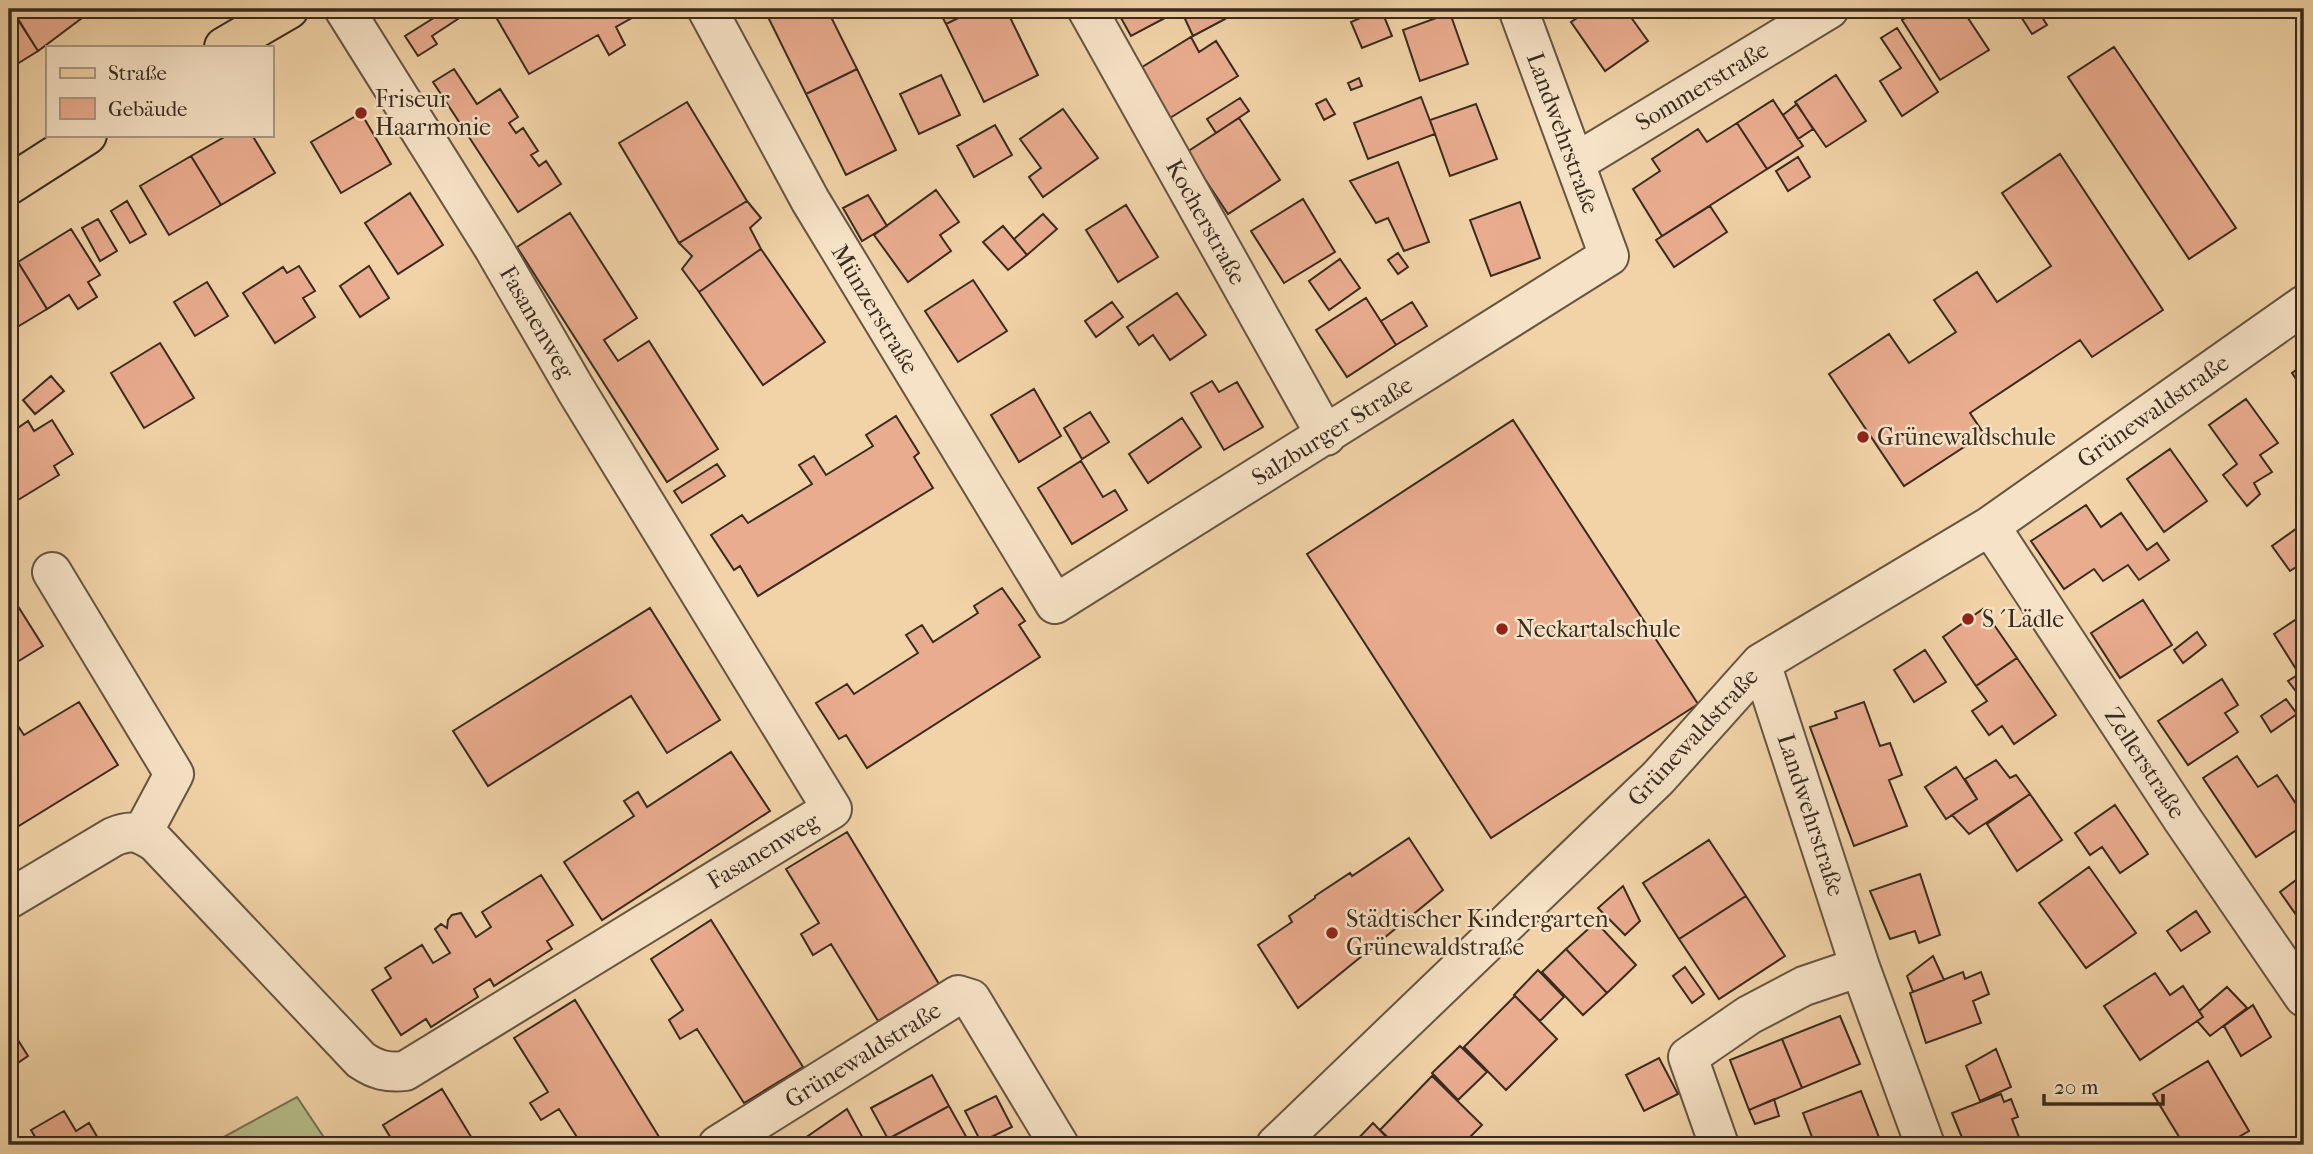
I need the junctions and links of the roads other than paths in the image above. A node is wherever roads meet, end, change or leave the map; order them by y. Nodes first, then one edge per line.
1 (289, 9) edge
2 (344, 9) edge
3 (708, 9) edge
4 (1087, 9) edge
5 (1518, 9) edge
6 (1829, 9) edge
7 (226, 46) edge
8 (85, 136) edge
9 (1575, 163) junction
10 (9, 185) edge
11 (1609, 256) joint
12 (2304, 305) edge
13 (1326, 436) junction
14 (1990, 526) junction
15 (52, 572) dead end
16 (1055, 604) joint
17 (1762, 663) junction
18 (95, 693) dead end
19 (161, 799) junction
20 (142, 834) junction
21 (9, 899) edge
22 (1860, 967) junction
23 (2304, 997) edge
24 (718, 1145) edge
25 (1059, 1145) edge
26 (1276, 1145) edge
27 (1719, 1145) edge
28 (1925, 1145) edge

1 - 7 main road
2 - 20 street, Fasanenweg
3 - 16 street, Münzerstraße
4 - 13 street, Kocherstraße
5 - 9 street, Landwehrstraße
6 - 9 street, Sommerstraße
8 - 10 main road
9 - 11 street, Landwehrstraße
11 - 13 street, Salzburger Straße
12 - 14 street, Grünewaldstraße
13 - 16 street, Salzburger Straße
14 - 17 street, Grünewaldstraße
14 - 23 street, Zellerstraße
15 - 19 street
17 - 22 street, Landwehrstraße
17 - 26 street, Grünewaldstraße
18 - 19 street
19 - 20 street
20 - 21 street
22 - 27 street
22 - 28 street, Landwehrstraße
24 - 25 street, Grünewaldstraße

